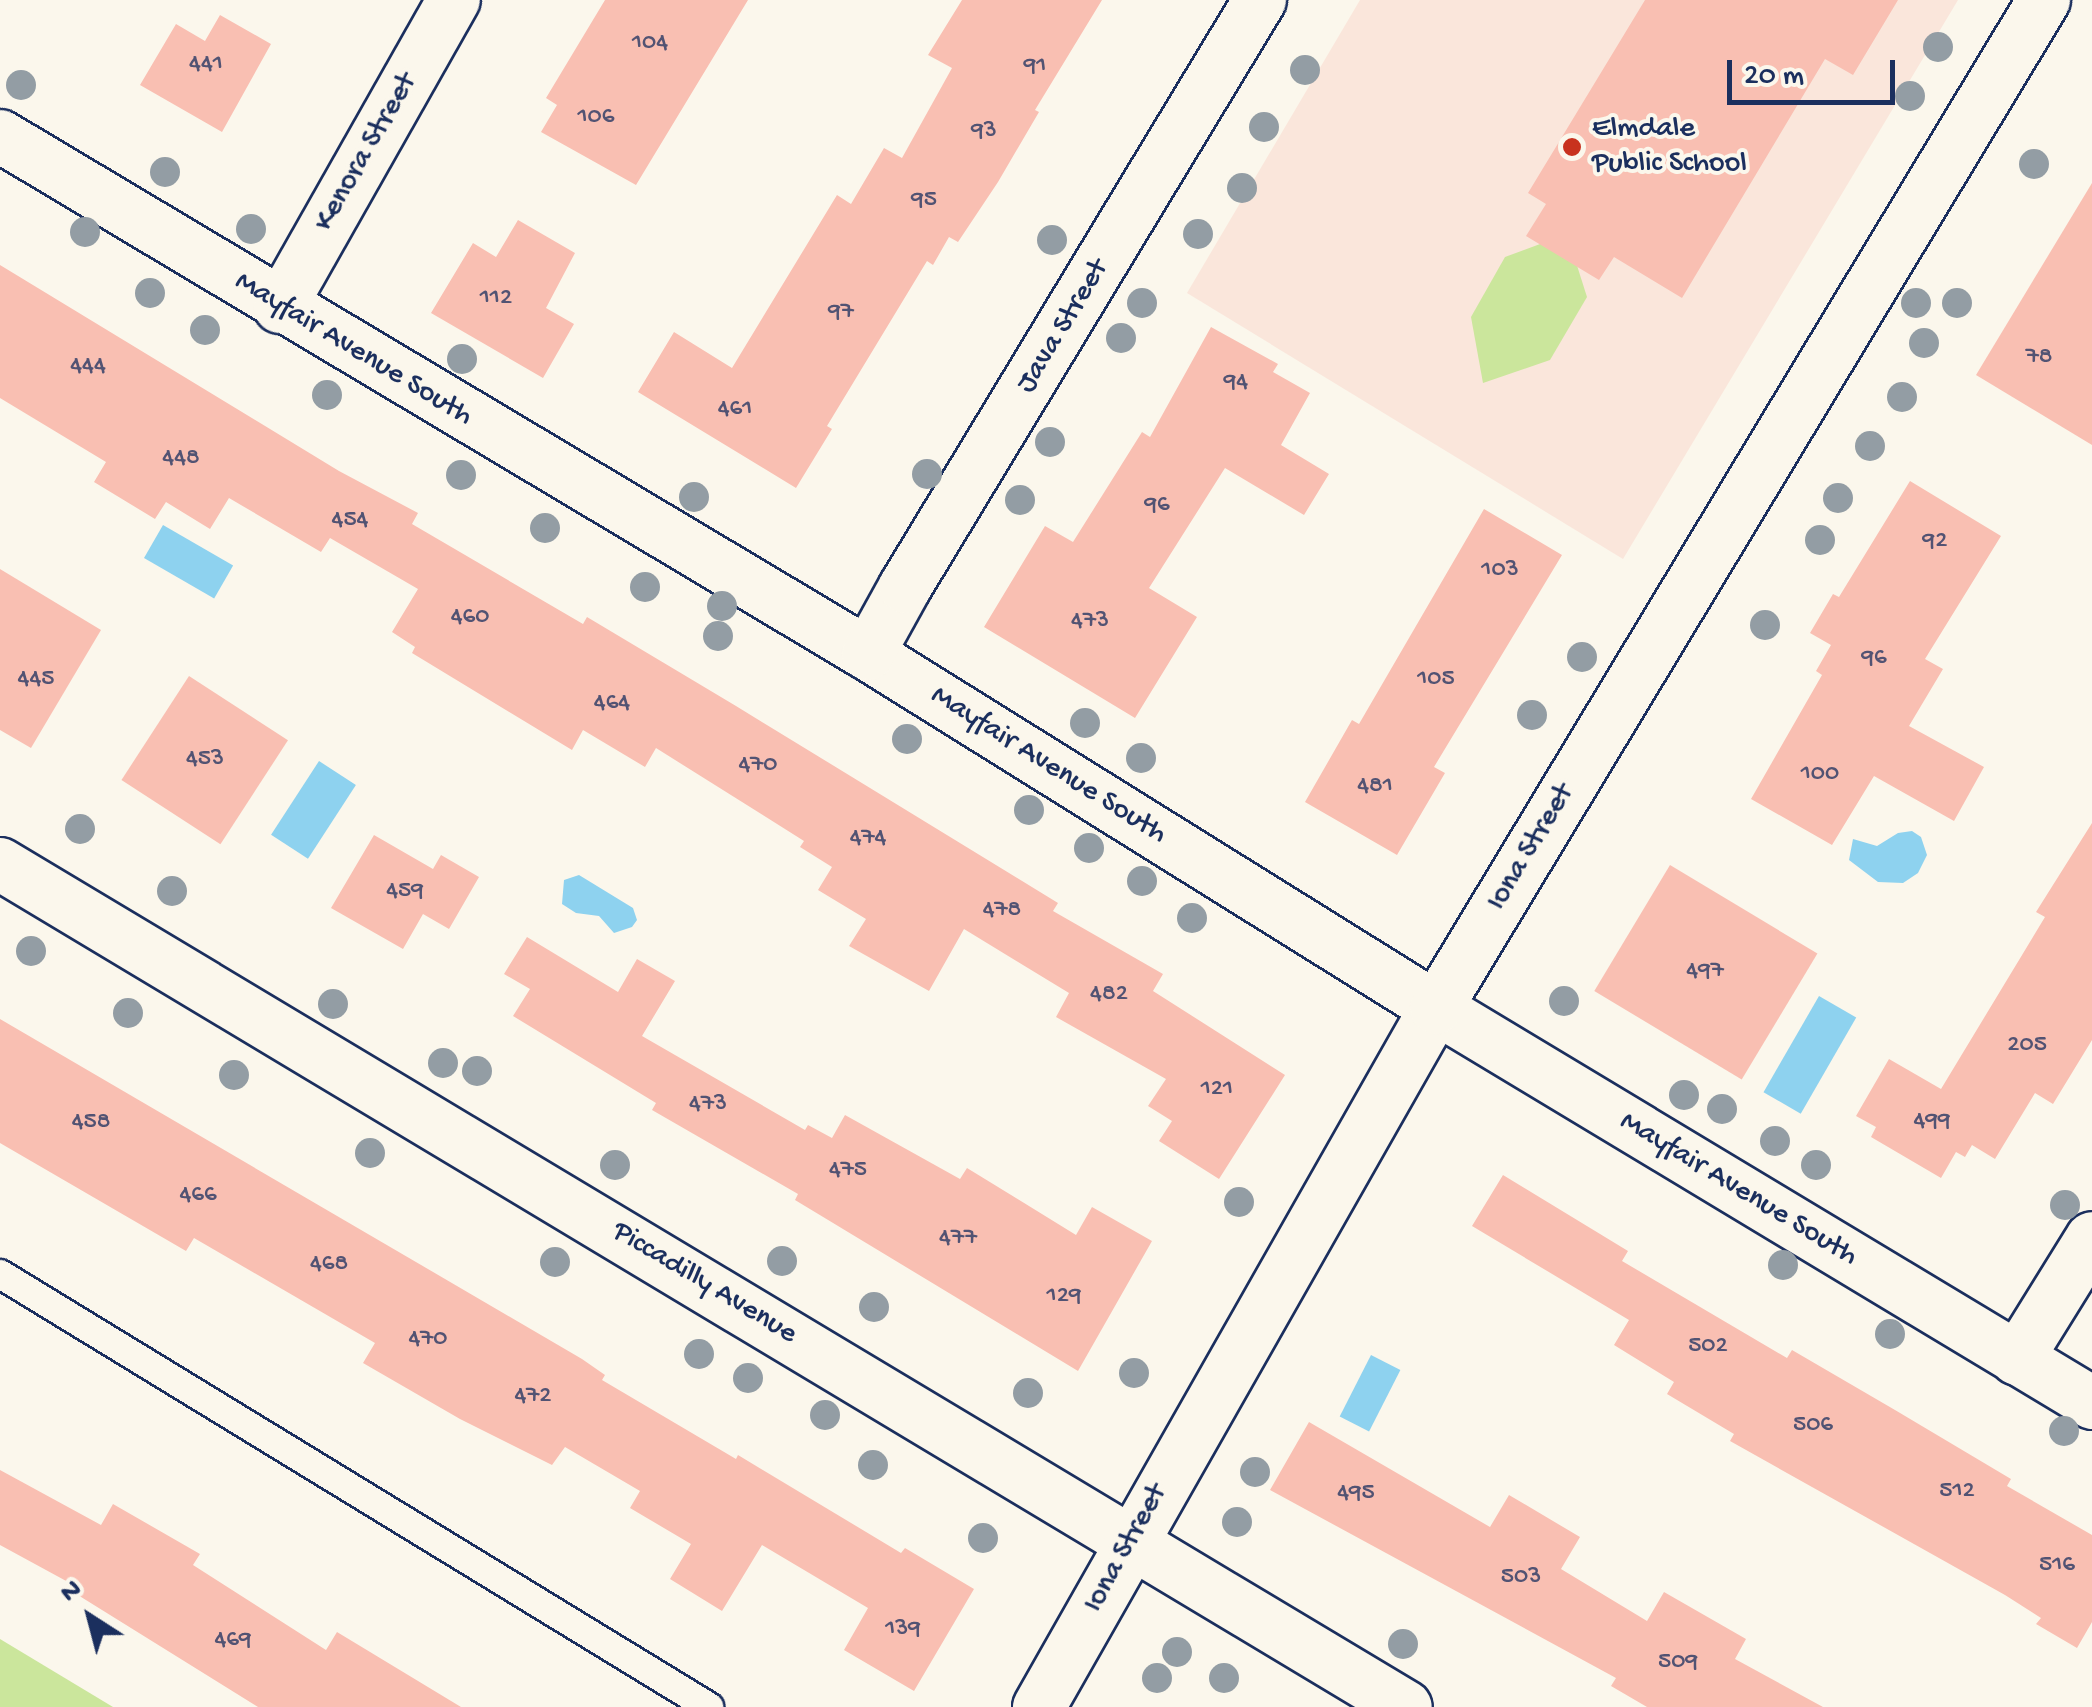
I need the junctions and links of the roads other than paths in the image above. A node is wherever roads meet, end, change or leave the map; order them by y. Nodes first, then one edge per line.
1 (454, 0) edge
2 (1260, 0) edge
3 (2044, 0) edge
4 (0, 136) edge
5 (280, 307) junction
6 (868, 654) junction
7 (0, 864) edge
8 (1436, 1008) junction
9 (2092, 1238) edge
10 (0, 1274) edge
11 (2018, 1359) junction
12 (2092, 1403) edge
13 (1132, 1539) junction
14 (709, 1707) edge
15 (1039, 1707) edge
16 (1406, 1707) edge

1 - 5 street, Kenora Street
2 - 6 street, Java Street
3 - 8 street, Iona Street
4 - 5 street, Mayfair Avenue South
5 - 6 street, Mayfair Avenue South
6 - 8 street, Mayfair Avenue South
7 - 13 street, Piccadilly Avenue
8 - 11 street, Mayfair Avenue South
8 - 13 street, Iona Street
9 - 11 street
10 - 14 lane
11 - 12 street, Mayfair Avenue South
13 - 15 street, Iona Street
13 - 16 street, Piccadilly Avenue

